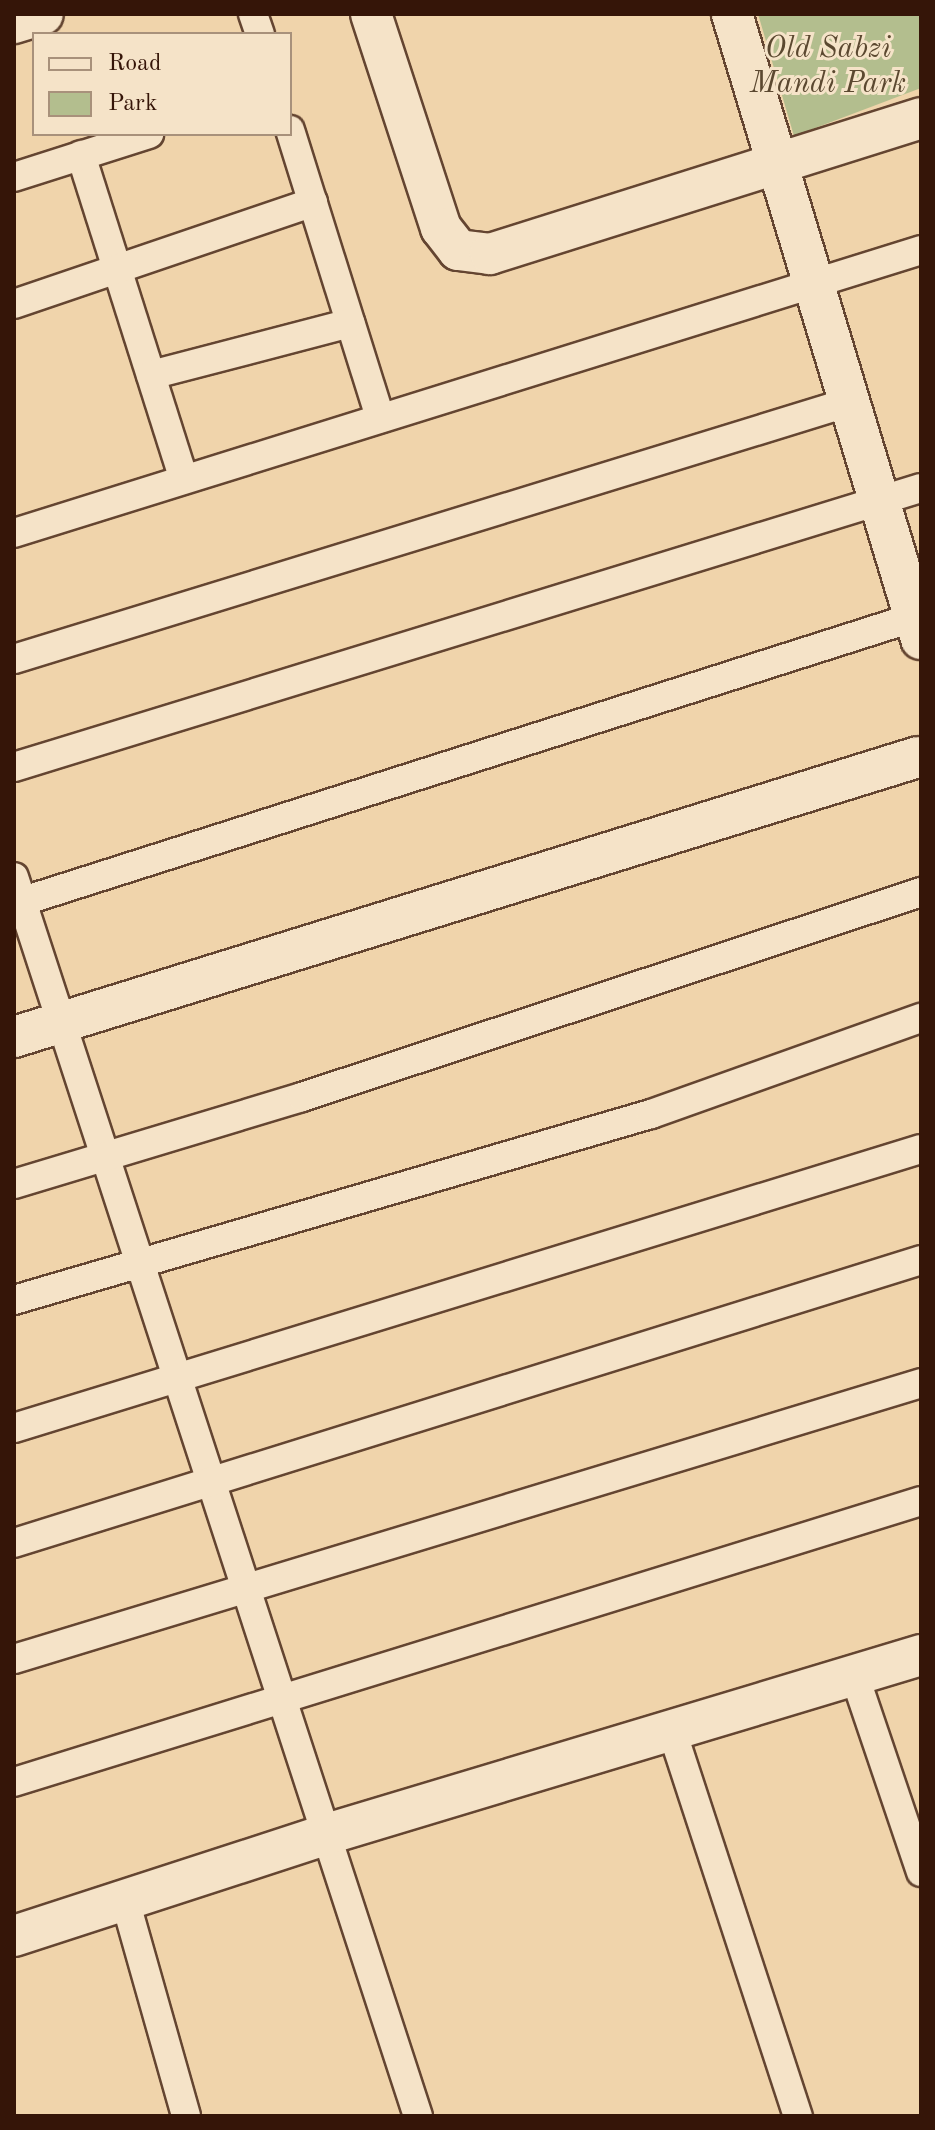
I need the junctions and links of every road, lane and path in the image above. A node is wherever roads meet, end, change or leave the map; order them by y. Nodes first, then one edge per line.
1 (43, 14) edge
2 (371, 14) edge
3 (732, 14) edge
4 (14, 23) edge
5 (921, 118) edge
6 (143, 136) edge
7 (292, 136) edge
8 (81, 155) junction
9 (780, 166) junction
10 (14, 177) edge
11 (313, 202) junction
12 (921, 250) edge
13 (117, 269) junction
14 (816, 282) junction
15 (14, 304) edge
16 (350, 323) junction
17 (151, 375) junction
18 (853, 401) junction
19 (380, 418) junction
20 (184, 479) junction
21 (921, 488) edge
22 (883, 500) junction
23 (14, 533) edge
24 (918, 628) edge
25 (14, 659) edge
26 (920, 750) edge
27 (14, 767) edge
28 (921, 892) edge
29 (17, 894) edge
30 (921, 1018) edge
31 (59, 1024) junction
32 (14, 1037) edge
33 (921, 1149) edge
34 (103, 1157) junction
35 (14, 1184) edge
36 (921, 1260) edge
37 (139, 1264) junction
38 (14, 1300) edge
39 (176, 1376) junction
40 (921, 1383) edge
41 (14, 1428) edge
42 (211, 1482) junction
43 (921, 1501) edge
44 (14, 1543) edge
45 (246, 1588) junction
46 (921, 1655) edge
47 (14, 1659) edge
48 (854, 1674) junction
49 (283, 1698) junction
50 (672, 1731) junction
51 (14, 1782) edge
52 (327, 1834) junction
53 (921, 1872) edge
54 (125, 1900) junction
55 (14, 1936) edge
56 (186, 2116) edge
57 (418, 2116) edge
58 (798, 2116) edge

1 - 4 street
2 - 9 street
3 - 9 street
5 - 9 street
6 - 8 street
7 - 11 street
8 - 10 street
8 - 13 street
9 - 14 street
11 - 13 street
11 - 16 street
12 - 14 street
13 - 15 street
13 - 17 street
14 - 18 street
14 - 19 street
16 - 17 street
16 - 19 street
17 - 20 street
18 - 22 street
18 - 25 street
19 - 20 street
20 - 23 street
21 - 22 street
22 - 24 street
22 - 27 street
24 - 29 street
26 - 31 street
28 - 34 street
29 - 31 street
30 - 37 street
31 - 32 street
31 - 34 street
33 - 39 street
34 - 35 street
34 - 37 street
36 - 42 street
37 - 38 street
37 - 39 street
39 - 41 street
39 - 42 street
40 - 45 street
42 - 44 street
42 - 45 street
43 - 49 street
45 - 47 street
45 - 49 street
46 - 48 street
48 - 50 street
48 - 53 street
49 - 51 street
49 - 52 street
50 - 52 street
50 - 58 street
52 - 54 street
52 - 57 street
54 - 55 street
54 - 56 street

